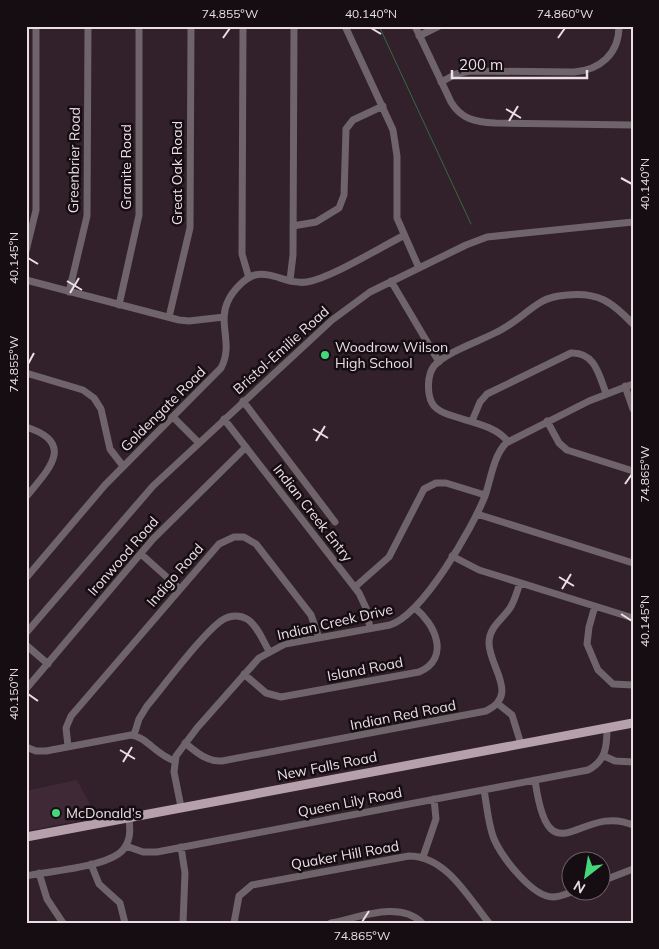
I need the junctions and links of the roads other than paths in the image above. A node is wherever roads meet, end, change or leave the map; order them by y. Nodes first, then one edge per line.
1 (36, 26) edge
2 (88, 26) edge
3 (139, 26) edge
4 (191, 26) edge
5 (243, 26) edge
6 (294, 26) edge
7 (345, 26) edge
8 (415, 26) edge
9 (439, 26) edge
10 (619, 26) edge
11 (419, 36) junction
12 (441, 82) junction
13 (383, 106) junction
14 (633, 125) edge
15 (633, 222) edge
16 (293, 226) junction
17 (403, 236) junction
18 (26, 251) edge
19 (419, 268) junction
20 (249, 278) junction
21 (26, 280) edge
22 (290, 280) junction
23 (391, 282) junction
24 (69, 292) junction
25 (119, 305) junction
26 (169, 317) junction
27 (224, 317) junction
28 (633, 324) edge
29 (439, 362) junction
30 (26, 373) edge
31 (633, 384) edge
32 (625, 386) junction
33 (606, 393) junction
34 (243, 401) junction
35 (633, 409) edge
36 (173, 417) junction
37 (224, 419) junction
38 (472, 421) junction
39 (547, 422) junction
40 (26, 427) edge
41 (508, 442) junction
42 (198, 443) junction
43 (246, 447) junction
44 (123, 466) junction
45 (633, 472) edge
46 (485, 495) junction
47 (26, 497) edge
48 (477, 514) junction
49 (335, 522) dead end
50 (140, 554) junction
51 (452, 556) junction
52 (633, 563) edge
53 (26, 578) edge
54 (520, 583) junction
55 (355, 587) junction
56 (180, 588) junction
57 (595, 606) junction
58 (415, 608) junction
59 (633, 618) edge
60 (370, 628) junction
61 (26, 633) edge
62 (319, 638) junction
63 (26, 645) edge
64 (269, 651) junction
65 (48, 664) junction
66 (244, 674) junction
67 (633, 685) edge
68 (26, 689) edge
69 (496, 703) junction
70 (633, 723) edge
71 (607, 728) junction
72 (134, 735) junction
73 (185, 742) junction
74 (521, 744) junction
75 (68, 746) junction
76 (26, 747) edge
77 (604, 756) junction
78 (175, 760) junction
79 (633, 762) edge
80 (535, 780) junction
81 (484, 790) junction
82 (434, 799) junction
83 (180, 807) junction
84 (129, 817) junction
85 (633, 825) edge
86 (26, 837) edge
87 (126, 846) junction
88 (180, 847) junction
89 (423, 857) junction
90 (91, 864) junction
91 (633, 869) edge
92 (38, 873) junction
93 (26, 876) edge
94 (612, 877) edge
95 (562, 894) edge
96 (63, 923) edge
97 (126, 923) edge
98 (183, 923) edge
99 (234, 923) edge
100 (330, 923) edge
101 (422, 923) edge
102 (489, 923) edge

1 - 18 street
2 - 24 street, Greenbrier Road
3 - 25 street, Granite Road
4 - 26 street, Great Oak Road
5 - 20 street
6 - 16 street
7 - 13 street
8 - 11 street
9 - 11 street
10 - 12 street
11 - 12 street
12 - 14 street
13 - 16 street
13 - 17 street
15 - 19 street, Bristol-Emilie Road
16 - 22 street
17 - 19 street
17 - 22 street
19 - 23 street, Bristol-Emilie Road
20 - 22 street
20 - 27 street, Goldengate Road
21 - 24 street
23 - 29 street
23 - 34 street, Bristol-Emilie Road
24 - 25 street
25 - 26 street
26 - 27 street
27 - 36 street, Goldengate Road
28 - 29 street
29 - 38 street
30 - 44 street
31 - 32 street
32 - 33 street
32 - 35 street
33 - 38 street
33 - 39 street
34 - 37 street, Bristol-Emilie Road
34 - 49 street
36 - 42 street
36 - 44 street, Goldengate Road
37 - 42 street, Bristol-Emilie Road
37 - 43 street, Indian Creek Entry
38 - 41 street
39 - 41 street
39 - 45 street
40 - 47 street
41 - 46 street, Indian Creek Drive
42 - 61 street, Bristol-Emilie Road
43 - 50 street, Ironwood Road
43 - 55 street, Indian Creek Entry
44 - 53 street, Goldengate Road
46 - 48 street, Indian Creek Drive
46 - 55 street
48 - 51 street, Indian Creek Drive
48 - 52 street
50 - 56 street
50 - 65 street, Ironwood Road
51 - 54 street
51 - 58 street, Indian Creek Drive
54 - 57 street
54 - 69 street
55 - 60 street, Indian Creek Entry
56 - 62 street, Indigo Road
56 - 75 street, Indigo Road
57 - 59 street
57 - 67 street
58 - 60 street, Indian Creek Drive
58 - 66 street, Island Road
60 - 62 street, Indian Creek Drive
62 - 64 street, Indian Creek Drive
63 - 65 street
64 - 66 street, Indian Creek Drive
64 - 72 street
65 - 68 street, Ironwood Road
66 - 73 street, Indian Creek Drive
69 - 73 street, Indian Red Road
69 - 74 street
70 - 71 main road, New Falls Road
71 - 74 main road, New Falls Road
71 - 77 street
72 - 75 street
72 - 78 street
73 - 78 street, Indian Creek Drive
74 - 83 main road, New Falls Road
75 - 76 street
77 - 79 street
77 - 80 street, Queen Lily Road
78 - 83 street
80 - 81 street, Queen Lily Road
80 - 85 street
81 - 82 street, Queen Lily Road
81 - 95 street
82 - 88 street, Queen Lily Road
82 - 89 street
83 - 84 main road, New Falls Road
84 - 86 main road, New Falls Road
84 - 87 street
87 - 88 street, Queen Lily Road
87 - 90 street
88 - 98 street
89 - 99 street, Quaker Hill Road
89 - 102 street
90 - 92 street
90 - 97 street
91 - 94 street
92 - 93 street
92 - 96 street
100 - 101 street

